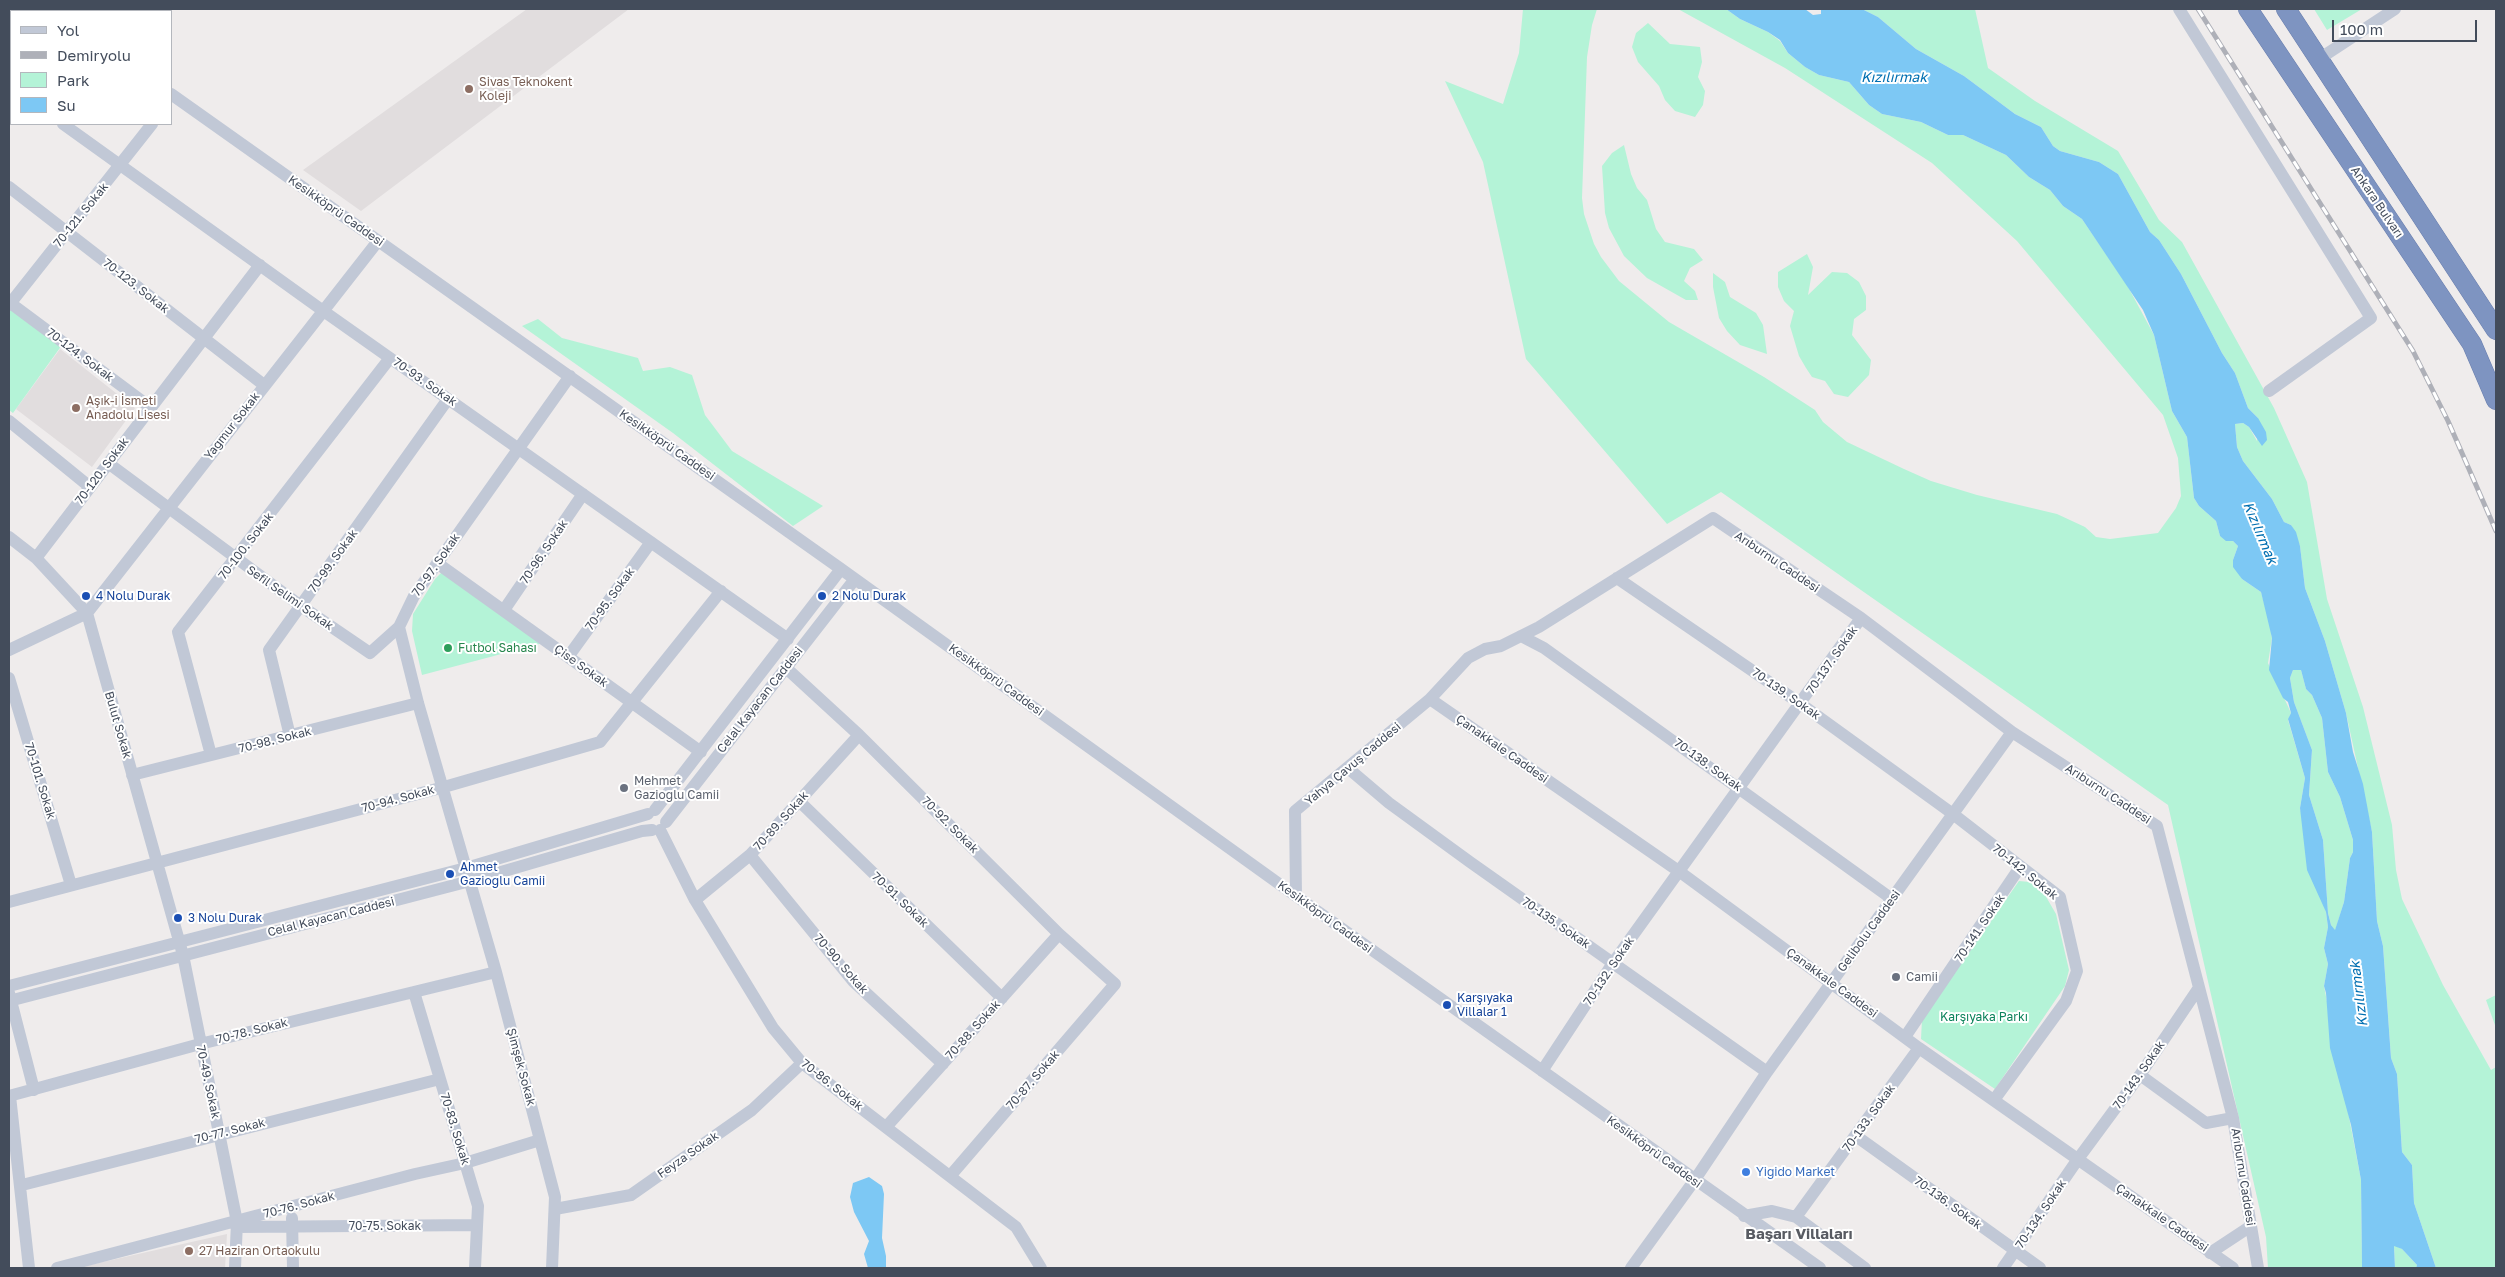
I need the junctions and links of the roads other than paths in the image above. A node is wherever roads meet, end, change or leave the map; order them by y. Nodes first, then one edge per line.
1 (2179, 9) edge
2 (2248, 9) edge
3 (2286, 9) edge
4 (2395, 9) edge
5 (2319, 59) junction
6 (172, 96) edge
7 (64, 125) edge
8 (151, 125) edge
9 (121, 165) junction
10 (9, 187) edge
11 (67, 232) junction
12 (378, 240) junction
13 (260, 265) junction
14 (9, 303) edge
15 (322, 310) junction
16 (2496, 330) edge
17 (204, 338) junction
18 (390, 358) junction
19 (570, 376) junction
20 (264, 385) junction
21 (2269, 391) dead end
22 (448, 399) junction
23 (2496, 400) edge
24 (150, 408) junction
25 (9, 421) edge
26 (518, 448) junction
27 (108, 463) junction
28 (90, 486) junction
29 (584, 494) junction
30 (168, 509) junction
31 (1713, 518) joint
32 (9, 536) edge
33 (651, 542) junction
34 (36, 558) junction
35 (236, 559) junction
36 (437, 563) junction
37 (841, 568) junction
38 (1616, 578) junction
39 (855, 579) junction
40 (721, 591) junction
41 (301, 606) junction
42 (504, 610) junction
43 (87, 613) junction
44 (1861, 618) junction
45 (399, 627) junction
46 (1521, 636) junction
47 (788, 638) junction
48 (9, 650) edge
49 (568, 656) junction
50 (785, 667) junction
51 (9, 678) edge
52 (1430, 699) junction
53 (418, 703) junction
54 (632, 703) junction
55 (1801, 704) junction
56 (2012, 732) junction
57 (859, 735) junction
58 (290, 736) junction
59 (700, 752) junction
60 (212, 755) junction
61 (1349, 769) junction
62 (132, 775) junction
63 (444, 787) junction
64 (1739, 788) junction
65 (799, 802) junction
66 (652, 812) junction
67 (1953, 814) junction
68 (660, 827) junction
69 (750, 855) junction
70 (157, 861) junction
71 (2020, 867) junction
72 (466, 868) junction
73 (1680, 872) junction
74 (470, 881) junction
75 (70, 885) junction
76 (1296, 896) junction
77 (1892, 899) junction
78 (695, 900) junction
79 (9, 902) edge
80 (1060, 934) junction
81 (181, 949) junction
82 (1613, 963) junction
83 (496, 972) junction
84 (1831, 983) junction
85 (1115, 984) joint
86 (9, 986) edge
87 (2198, 989) junction
88 (414, 992) junction
89 (9, 998) edge
90 (1002, 998) junction
91 (1905, 1037) junction
92 (200, 1044) junction
93 (1919, 1048) junction
94 (802, 1063) junction
95 (943, 1064) junction
96 (1542, 1072) junction
97 (1767, 1072) junction
98 (2140, 1075) junction
99 (440, 1079) junction
100 (34, 1090) junction
101 (10, 1096) edge
102 (1994, 1100) junction
103 (2233, 1118) junction
104 (887, 1126) junction
105 (219, 1133) junction
106 (1856, 1136) junction
107 (540, 1140) junction
108 (2078, 1159) junction
109 (465, 1163) junction
110 (951, 1176) junction
111 (1694, 1181) junction
112 (22, 1185) junction
113 (291, 1208) junction
114 (554, 1209) junction
115 (1744, 1216) junction
116 (1796, 1217) junction
117 (237, 1225) junction
118 (477, 1225) junction
119 (292, 1226) junction
120 (2251, 1226) junction
121 (2015, 1252) junction
122 (2210, 1253) junction
123 (29, 1268) edge
124 (57, 1268) edge
125 (235, 1268) edge
126 (293, 1268) edge
127 (475, 1268) edge
128 (552, 1268) edge
129 (1041, 1268) edge
130 (1631, 1268) edge
131 (1820, 1268) edge
132 (1865, 1268) edge
133 (2003, 1268) edge
134 (2040, 1268) edge
135 (2233, 1268) edge
136 (2258, 1268) edge

1 - 21 street
2 - 23 highway, Ankara Bulvarı
3 - 5 highway
4 - 5 street
5 - 16 highway
6 - 12 street, Kesikköprü Caddesi
7 - 9 street, 70-93. Sokak
8 - 9 street, 70-121. Sokak
9 - 11 street, 70-121. Sokak
9 - 13 street, 70-93. Sokak
10 - 11 street, 70-123. Sokak
11 - 14 street, 70-121. Sokak
11 - 17 street, 70-123. Sokak
12 - 15 street, Yağmur Sokak
12 - 19 street, Kesikköprü Caddesi
13 - 15 street, 70-93. Sokak
13 - 17 street, 70-120. Sokak
14 - 24 street, 70-124. Sokak
15 - 18 street, 70-93. Sokak
15 - 20 street, Yağmur Sokak
17 - 20 street, 70-123. Sokak
17 - 24 street, 70-120. Sokak
18 - 22 street, 70-93. Sokak
18 - 35 street, 70-100. Sokak
19 - 26 street, 70-97. Sokak
19 - 37 street, Kesikköprü Caddesi
20 - 30 street, Yağmur Sokak
22 - 26 street, 70-93. Sokak
22 - 41 street, 70-99. Sokak
24 - 27 street, 70-120. Sokak
25 - 28 street
26 - 29 street, 70-93. Sokak
26 - 36 street, 70-97. Sokak
27 - 28 street, 70-120. Sokak
27 - 30 street, Sefil Selimi Sokak
28 - 34 street, 70-120. Sokak
29 - 33 street, 70-93. Sokak
29 - 42 street, 70-96. Sokak
30 - 35 street, Sefil Selimi Sokak
30 - 43 street, Yağmur Sokak
31 - 38 street, Yahya Çavuş Caddesi
31 - 44 street, Arıburnu Caddesi
32 - 34 street, Bulut Sokak
33 - 40 street, 70-93. Sokak
33 - 49 street, 70-95. Sokak
34 - 43 street, Bulut Sokak
35 - 41 street, Sefil Selimi Sokak
35 - 60 street, 70-100. Sokak
36 - 42 street, Çise Sokak
36 - 45 street, 70-97. Sokak
37 - 39 street, Kesikköprü Caddesi
37 - 47 street, Celal Kayacan Caddesi
38 - 46 street, Yahya Çavuş Caddesi
38 - 55 street, 70-139. Sokak
39 - 50 street, Celal Kayacan Caddesi
39 - 76 street, Kesikköprü Caddesi
40 - 47 street, 70-93. Sokak
40 - 54 street, 70-94. Sokak
41 - 45 street, Sefil Selimi Sokak
41 - 58 street, 70-99. Sokak
42 - 49 street, Çise Sokak
43 - 48 street
43 - 62 street, Bulut Sokak
44 - 55 street, 70-137. Sokak
44 - 56 street, Arıburnu Caddesi
45 - 53 street
46 - 52 street, Yahya Çavuş Caddesi
46 - 64 street, 70-138. Sokak
47 - 59 street, Celal Kayacan Caddesi
49 - 54 street, Çise Sokak
50 - 57 street, 70-92. Sokak
50 - 68 street, Celal Kayacan Caddesi
51 - 75 street, 70-101. Sokak
52 - 61 street, Yahya Çavuş Caddesi
52 - 73 street, Çanakkale Caddesi
53 - 58 street, 70-98. Sokak
53 - 63 street
54 - 59 street, Çise Sokak
54 - 63 street, 70-94. Sokak
55 - 64 street, 70-137. Sokak
55 - 67 street, 70-139. Sokak
56 - 67 street, Gelibolu Caddesi
56 - 87 street, Arıburnu Caddesi
57 - 65 street, 70-89. Sokak
57 - 80 street, 70-92. Sokak
58 - 60 street, 70-98. Sokak
59 - 66 street, Celal Kayacan Caddesi
60 - 62 street, 70-98. Sokak
61 - 76 street, Yahya Çavuş Caddesi
61 - 82 street, 70-135. Sokak
62 - 70 street, Bulut Sokak
63 - 70 street, 70-94. Sokak
63 - 72 street
64 - 73 street, 70-137. Sokak
64 - 77 street, 70-138. Sokak
65 - 69 street, 70-89. Sokak
65 - 90 street, 70-91. Sokak
66 - 68 street
66 - 68 street
66 - 72 street, Celal Kayacan Caddesi
67 - 71 street, 70-142. Sokak
67 - 77 street, Gelibolu Caddesi
68 - 74 street, Celal Kayacan Caddesi
68 - 78 street, 70-86. Sokak
69 - 78 street, 70-89. Sokak
69 - 95 street, 70-90. Sokak
70 - 75 street, 70-94. Sokak
70 - 81 street, Bulut Sokak
71 - 91 street, 70-141. Sokak
71 - 102 street, 70-142. Sokak
72 - 74 street, Şimşek Sokak
72 - 81 street, Celal Kayacan Caddesi
73 - 82 street, 70-132. Sokak
73 - 84 street, Çanakkale Caddesi
74 - 81 street, Celal Kayacan Caddesi
74 - 83 street, Şimşek Sokak
75 - 79 street, 70-94. Sokak
76 - 96 street, Kesikköprü Caddesi
77 - 84 street, Gelibolu Caddesi
78 - 94 street, 70-86. Sokak
80 - 85 street, 70-92. Sokak
80 - 90 street, 70-88. Sokak
81 - 86 street, Celal Kayacan Caddesi
81 - 89 street, Celal Kayacan Caddesi
81 - 92 street, 70-49. Sokak
82 - 96 street, 70-132. Sokak
82 - 97 street, 70-135. Sokak
83 - 88 street, 70-78. Sokak
83 - 107 street, Şimşek Sokak
84 - 91 street, Çanakkale Caddesi
84 - 97 street, Gelibolu Caddesi
85 - 110 street, 70-87. Sokak
87 - 98 street, 70-143. Sokak
87 - 103 street, Arıburnu Caddesi
88 - 92 street, 70-78. Sokak
88 - 99 street, 70-83. Sokak
89 - 100 street
90 - 95 street, 70-88. Sokak
91 - 93 street, Çanakkale Caddesi
92 - 100 street, 70-78. Sokak
92 - 105 street, 70-49. Sokak
93 - 102 street, Çanakkale Caddesi
93 - 106 street, 70-133. Sokak
94 - 104 street, 70-86. Sokak
94 - 114 street, Feyza Sokak
95 - 104 street, 70-88. Sokak
96 - 111 street, Kesikköprü Caddesi
97 - 111 street, Gelibolu Caddesi
98 - 103 street
98 - 108 street, 70-143. Sokak
99 - 105 street, 70-77. Sokak
99 - 109 street, 70-83. Sokak
100 - 101 street, 70-78. Sokak
101 - 112 street
102 - 108 street, Çanakkale Caddesi
103 - 120 street, Arıburnu Caddesi
104 - 110 street, 70-86. Sokak
105 - 112 street, 70-77. Sokak
105 - 117 street, 70-49. Sokak
106 - 116 street, 70-133. Sokak
106 - 121 street, 70-136. Sokak
107 - 109 street, 70-76. Sokak
107 - 114 street, Şimşek Sokak
108 - 121 street, 70-134. Sokak
108 - 122 street, Çanakkale Caddesi
109 - 113 street, 70-76. Sokak
109 - 118 street, 70-83. Sokak
110 - 129 street, 70-86. Sokak
111 - 115 street, Kesikköprü Caddesi
111 - 130 street, Gelibolu Caddesi
112 - 123 street
113 - 117 street, 70-76. Sokak
113 - 119 street
114 - 128 street, Şimşek Sokak
115 - 116 street
115 - 131 street, Kesikköprü Caddesi
116 - 132 street
117 - 119 street, 70-75. Sokak
117 - 124 street, 70-76. Sokak
117 - 125 street, 70-49. Sokak
118 - 119 street, 70-75. Sokak
118 - 127 street, 70-83. Sokak
119 - 126 street
120 - 122 street
120 - 136 street, Arıburnu Caddesi
121 - 133 street, 70-134. Sokak
121 - 134 street, 70-136. Sokak
122 - 135 street, Çanakkale Caddesi

